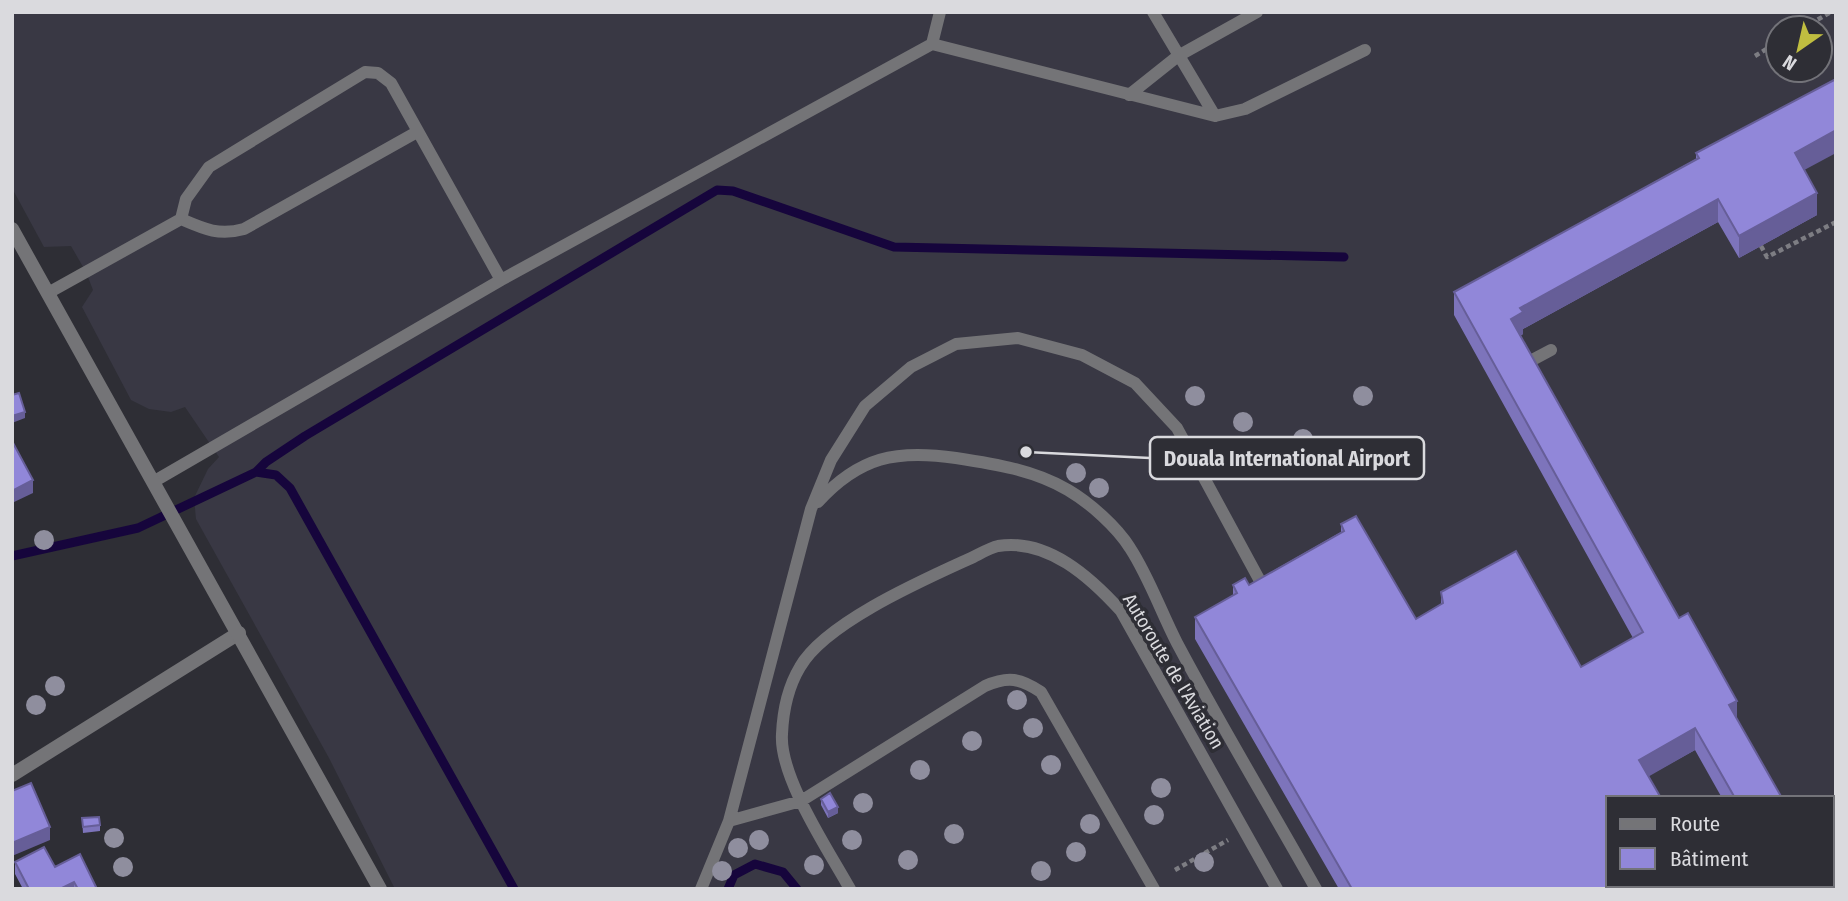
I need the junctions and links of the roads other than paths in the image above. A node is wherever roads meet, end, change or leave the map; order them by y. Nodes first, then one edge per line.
1 (940, 12) edge
2 (1153, 12) edge
3 (1257, 12) edge
4 (932, 44) junction
5 (1365, 50) dead end
6 (1178, 56) junction
7 (1129, 95) junction
8 (1215, 116) junction
9 (417, 131) junction
10 (181, 219) junction
11 (12, 229) edge
12 (501, 280) junction
13 (48, 293) junction
14 (1551, 350) dead end
15 (1521, 366) edge
16 (153, 482) junction
17 (811, 509) junction
18 (1269, 599) edge
19 (239, 634) junction
20 (12, 775) edge
21 (801, 801) junction
22 (729, 821) junction
23 (380, 889) edge
24 (701, 889) edge
25 (850, 889) edge
26 (1154, 889) edge
27 (1277, 889) edge
28 (1316, 889) edge

1 - 4 lane
2 - 6 lane
3 - 6 lane
4 - 7 lane
4 - 12 lane
5 - 8 lane
6 - 7 lane
6 - 8 lane
7 - 8 lane
9 - 10 lane
9 - 10 lane
9 - 12 lane
10 - 13 lane
11 - 13 street
12 - 16 lane
13 - 16 street
14 - 15 lane
16 - 19 street
17 - 18 lane
17 - 22 lane
17 - 28 lane
19 - 20 street
19 - 23 street
21 - 22 lane
21 - 25 lane, Autoroute de l'Aviation
21 - 26 lane
21 - 27 lane, Autoroute de l'Aviation
22 - 24 lane

